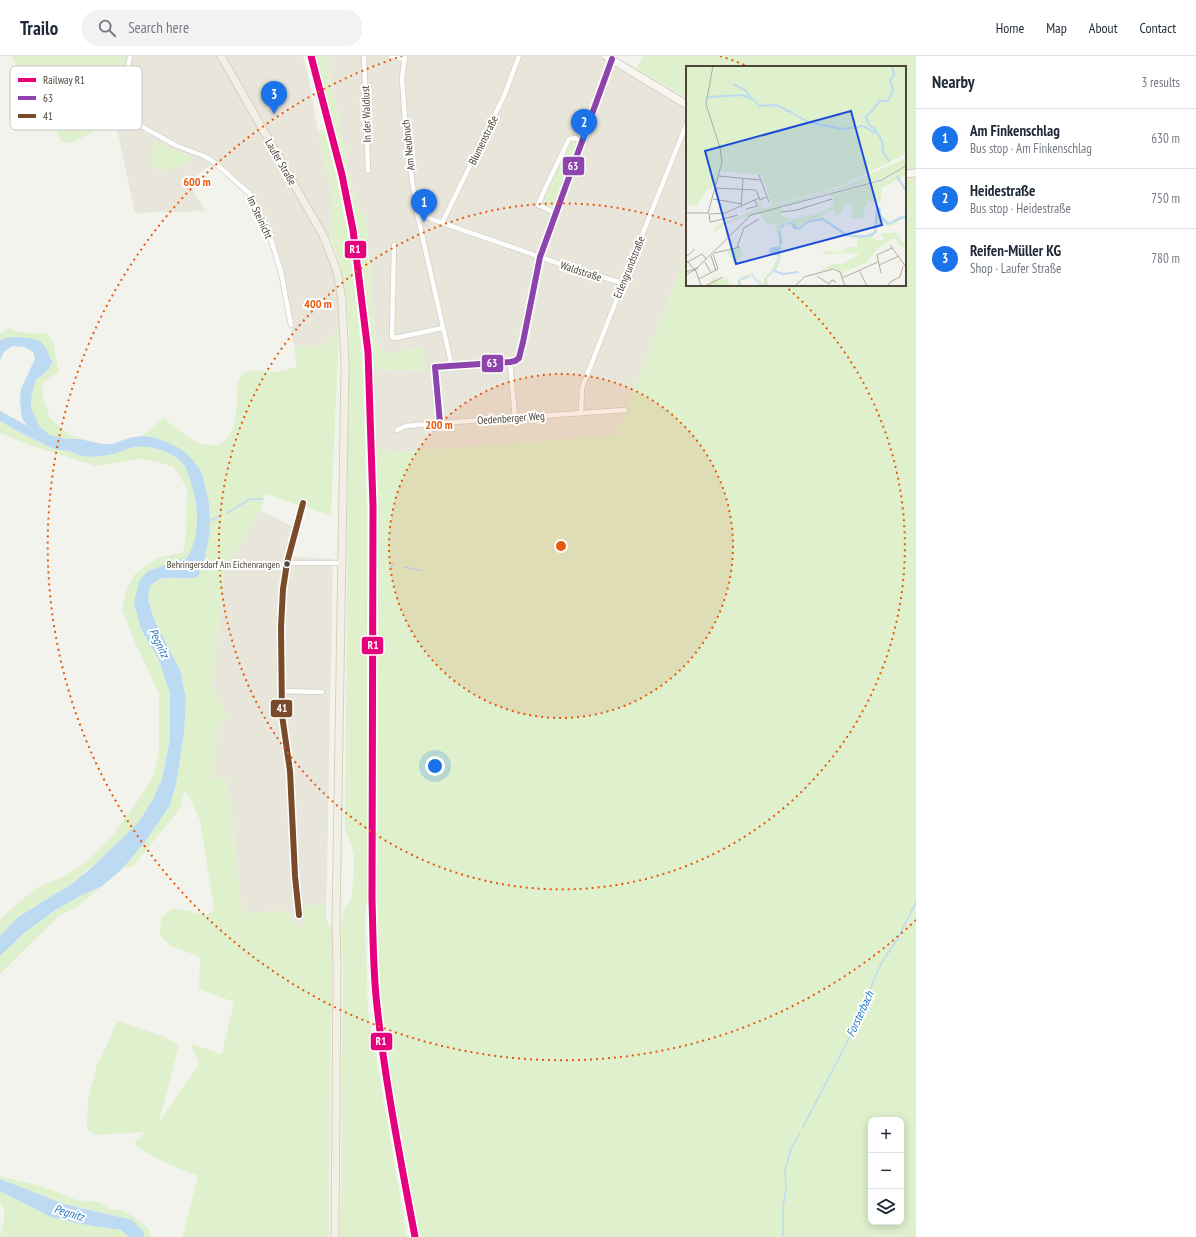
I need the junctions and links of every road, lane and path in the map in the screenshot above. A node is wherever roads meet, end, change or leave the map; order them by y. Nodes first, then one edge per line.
1 (130, 56) edge
2 (221, 56) edge
3 (364, 56) edge
4 (391, 56) edge
5 (519, 56) edge
6 (404, 58) edge
7 (609, 58) edge
8 (128, 66) edge
9 (686, 104) edge
10 (142, 126) edge
11 (686, 126) edge
12 (581, 142) junction
13 (368, 172) dead end
14 (916, 173) edge
15 (906, 174) edge
16 (417, 213) junction
17 (556, 213) junction
18 (442, 223) junction
19 (394, 245) dead end
20 (540, 257) junction
21 (623, 283) junction
22 (291, 325) dead end
23 (443, 328) junction
24 (510, 362) junction
25 (452, 367) junction
26 (625, 410) dead end
27 (581, 413) junction
28 (515, 418) junction
29 (440, 423) junction
30 (397, 430) dead end
31 (303, 503) dead end
32 (287, 563) junction
33 (342, 563) junction
34 (282, 691) junction
35 (322, 692) dead end
36 (299, 915) dead end
37 (335, 1237) edge

1 - 8 street
2 - 33 main road, Laufer Straße
3 - 13 street, In der Waldlust
4 - 6 street
5 - 18 street, Blumenstraße
6 - 16 street, Am Neubruch
7 - 9 street
7 - 12 street
10 - 22 street, Im Steinicht
11 - 21 street, Erlengrundstraße
12 - 17 street
12 - 17 street
14 - 15 street
16 - 18 street, Waldstraße
16 - 23 street, Am Neubruch
17 - 20 street
18 - 20 street, Waldstraße
19 - 23 street
20 - 21 street, Waldstraße
20 - 24 street
21 - 27 street, Erlengrundstraße
23 - 25 street, Am Neubruch
24 - 25 street
24 - 28 street
25 - 29 street
26 - 27 street, Oedenberger Weg
27 - 28 street, Oedenberger Weg
28 - 29 street, Oedenberger Weg
29 - 30 street, Oedenberger Weg
31 - 32 street
32 - 33 street
32 - 34 street
33 - 37 main road, Laufer Straße
34 - 35 street
34 - 36 street

